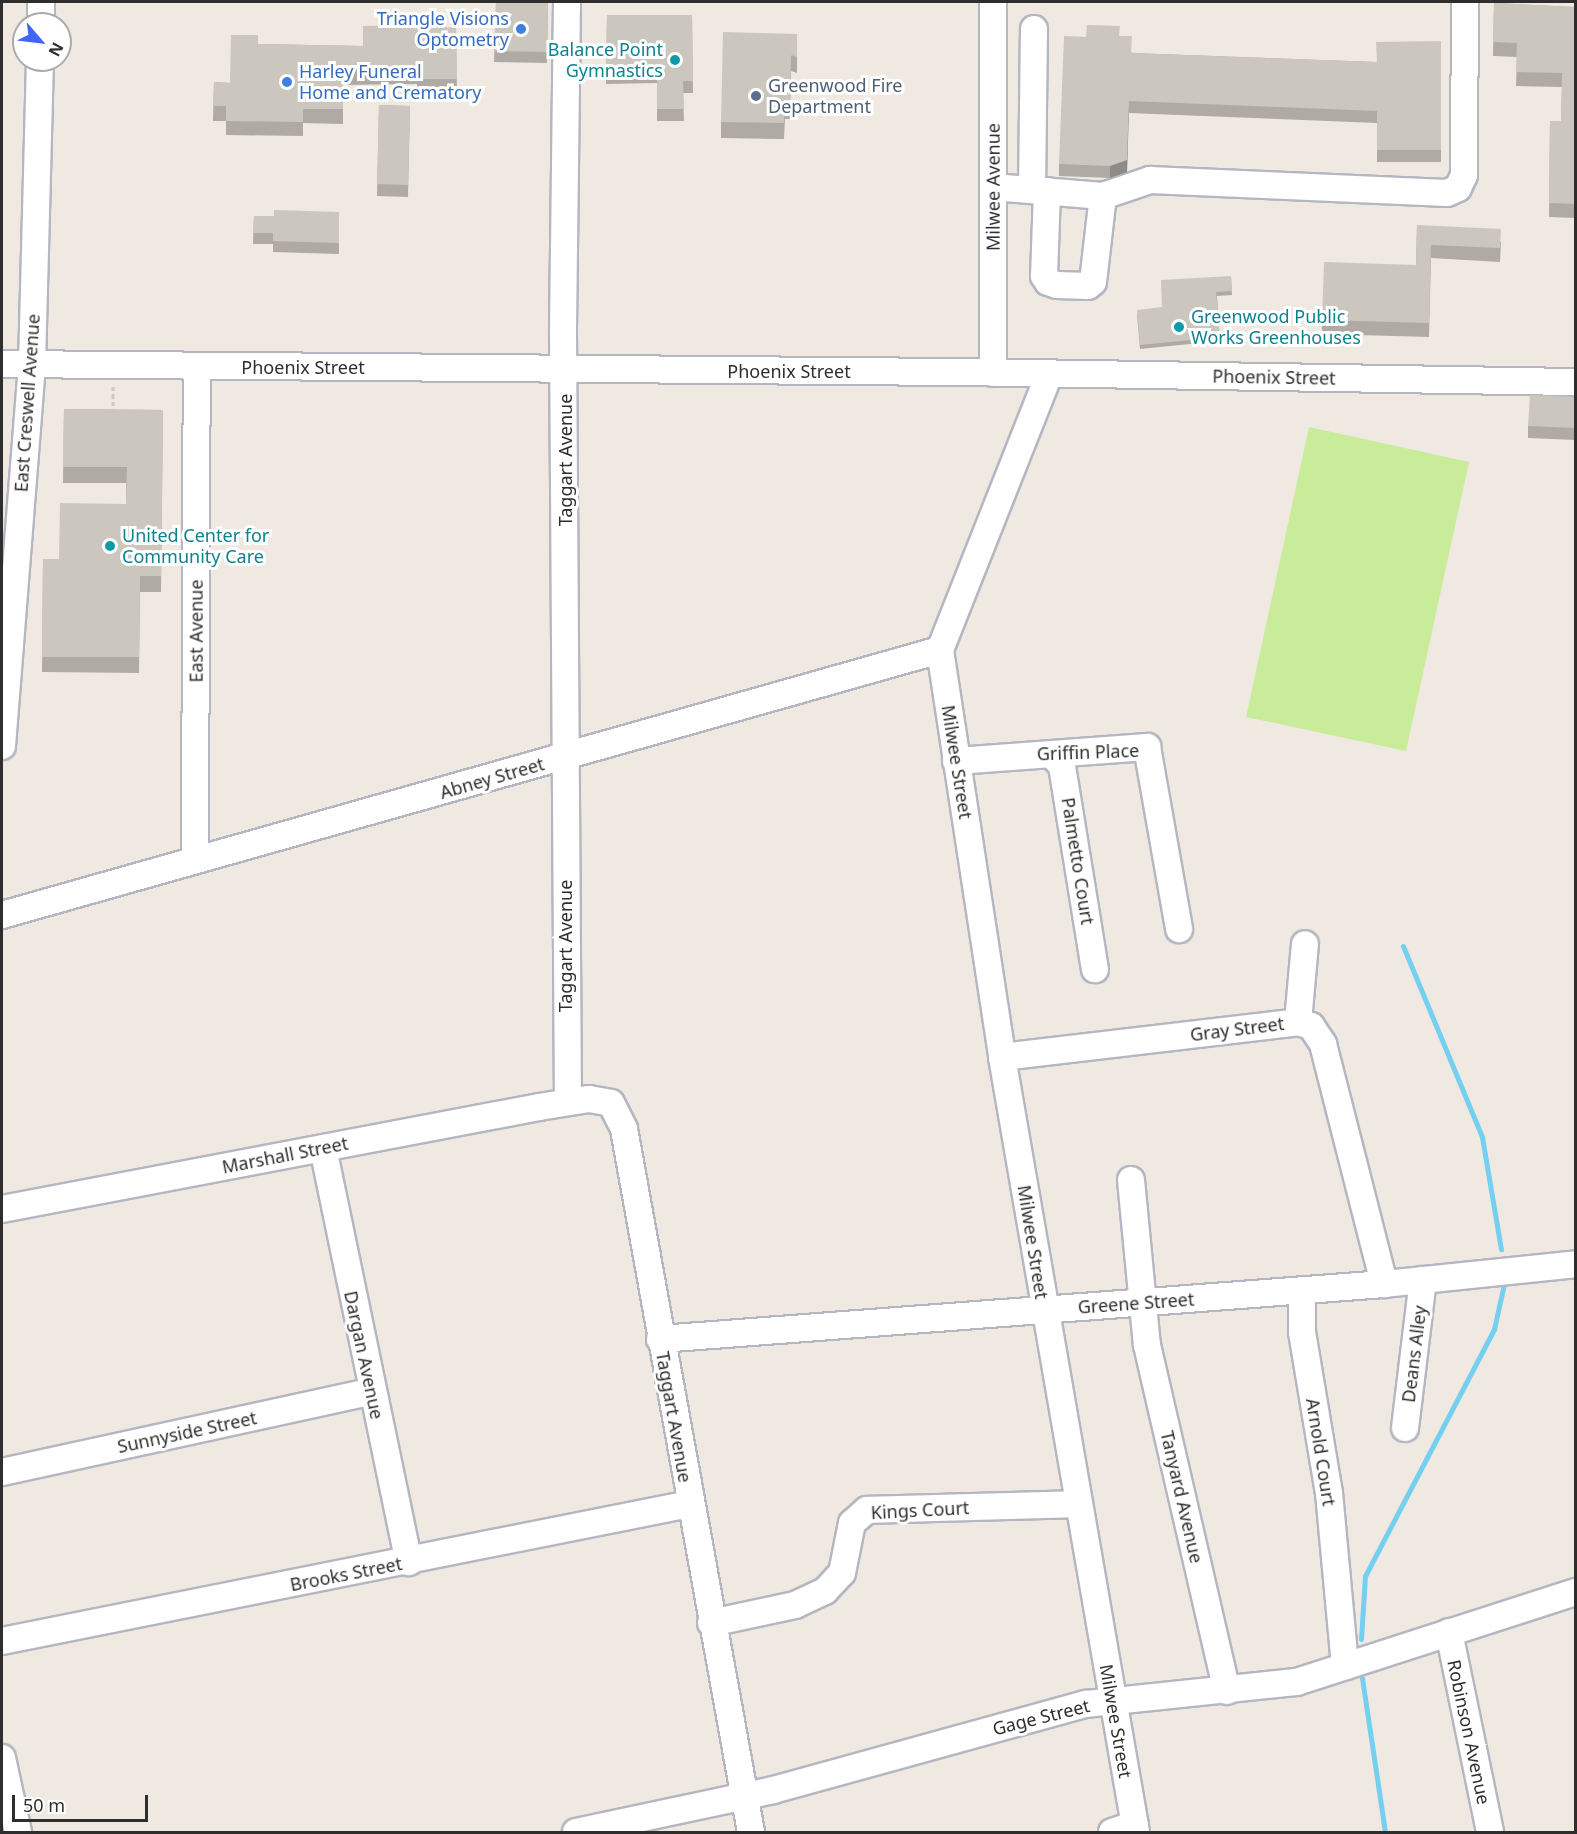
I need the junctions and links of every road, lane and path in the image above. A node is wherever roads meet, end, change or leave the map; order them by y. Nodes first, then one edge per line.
1 (567, 2) edge
2 (993, 2) edge
3 (1466, 2) edge
4 (1034, 29) dead end
5 (40, 72) edge
6 (993, 187) junction
7 (1040, 191) junction
8 (1102, 196) junction
9 (2, 364) edge
10 (32, 365) junction
11 (197, 366) junction
12 (565, 369) junction
13 (993, 373) junction
14 (1049, 375) junction
15 (113, 381) dead end
16 (1575, 382) edge
17 (113, 414) edge
18 (940, 650) junction
19 (2, 746) edge
20 (565, 756) junction
21 (1053, 756) junction
22 (956, 761) junction
23 (195, 860) junction
24 (2, 915) edge
25 (1179, 929) dead end
26 (1305, 944) dead end
27 (1095, 969) dead end
28 (1298, 1022) junction
29 (1002, 1057) junction
30 (568, 1102) junction
31 (323, 1148) junction
32 (1131, 1180) dead end
33 (2, 1209) edge
34 (1575, 1264) edge
35 (1422, 1280) junction
36 (1384, 1284) junction
37 (1302, 1290) junction
38 (1144, 1302) junction
39 (1045, 1310) junction
40 (660, 1339) junction
41 (372, 1391) junction
42 (1405, 1428) dead end
43 (2, 1472) edge
44 (689, 1504) junction
45 (1078, 1504) junction
46 (409, 1562) junction
47 (1575, 1592) edge
48 (711, 1623) junction
49 (1449, 1632) junction
50 (2, 1641) edge
51 (1345, 1666) junction
52 (1227, 1691) junction
53 (1113, 1701) junction
54 (2, 1758) edge
55 (745, 1797) junction
56 (1128, 1830) edge
57 (18, 1833) edge
58 (576, 1833) edge
59 (752, 1833) edge
60 (1490, 1833) edge

1 - 12 street, Taggart Avenue
2 - 6 street, Milwee Avenue
3 - 8 street
4 - 7 street
5 - 10 street, East Creswell Avenue
6 - 7 street
6 - 13 street, Milwee Avenue
7 - 8 street
7 - 8 street
9 - 10 street, Phoenix Street
10 - 11 street, Phoenix Street
10 - 19 street, East Creswell Avenue
11 - 12 street, Phoenix Street
11 - 23 street, East Avenue
12 - 13 street, Phoenix Street
12 - 20 street, Taggart Avenue
13 - 14 street, Phoenix Street
14 - 16 street, Phoenix Street
14 - 18 street
15 - 17 path
18 - 20 street, Abney Street
18 - 22 street, Milwee Street
20 - 23 street, Abney Street
20 - 30 street, Taggart Avenue
21 - 22 street, Griffin Place
21 - 25 street, Griffin Place
21 - 27 street, Palmetto Court
22 - 29 street, Milwee Street
23 - 24 street, Abney Street
26 - 28 street
28 - 29 street, Gray Street
28 - 36 street, Gray Street
29 - 39 street, Milwee Street
30 - 31 street, Marshall Street
30 - 40 street, Taggart Avenue
31 - 33 street, Marshall Street
31 - 41 street, Dargan Avenue
32 - 38 street, Tanyard Avenue
34 - 35 street, Greene Street
35 - 36 street, Greene Street
35 - 42 street, Deans Alley
36 - 37 street, Greene Street
37 - 38 street, Greene Street
37 - 51 street, Arnold Court
38 - 39 street, Greene Street
38 - 52 street, Tanyard Avenue
39 - 40 street, Greene Street
39 - 45 street, Milwee Street
40 - 44 street, Taggart Avenue
41 - 43 street, Sunnyside Street
41 - 46 street, Dargan Avenue
44 - 46 street, Brooks Street
44 - 48 street, Taggart Avenue
45 - 48 street, Kings Court
45 - 53 street, Milwee Street
46 - 50 street, Brooks Street
47 - 49 street, Gage Street
48 - 55 street, Taggart Avenue
49 - 51 street, Gage Street
49 - 60 street, Robinson Avenue
51 - 52 street, Gage Street
52 - 53 street, Gage Street
53 - 55 street, Gage Street
53 - 56 street, Milwee Street
54 - 57 street
55 - 58 street, Gage Street
55 - 59 street, Taggart Avenue

